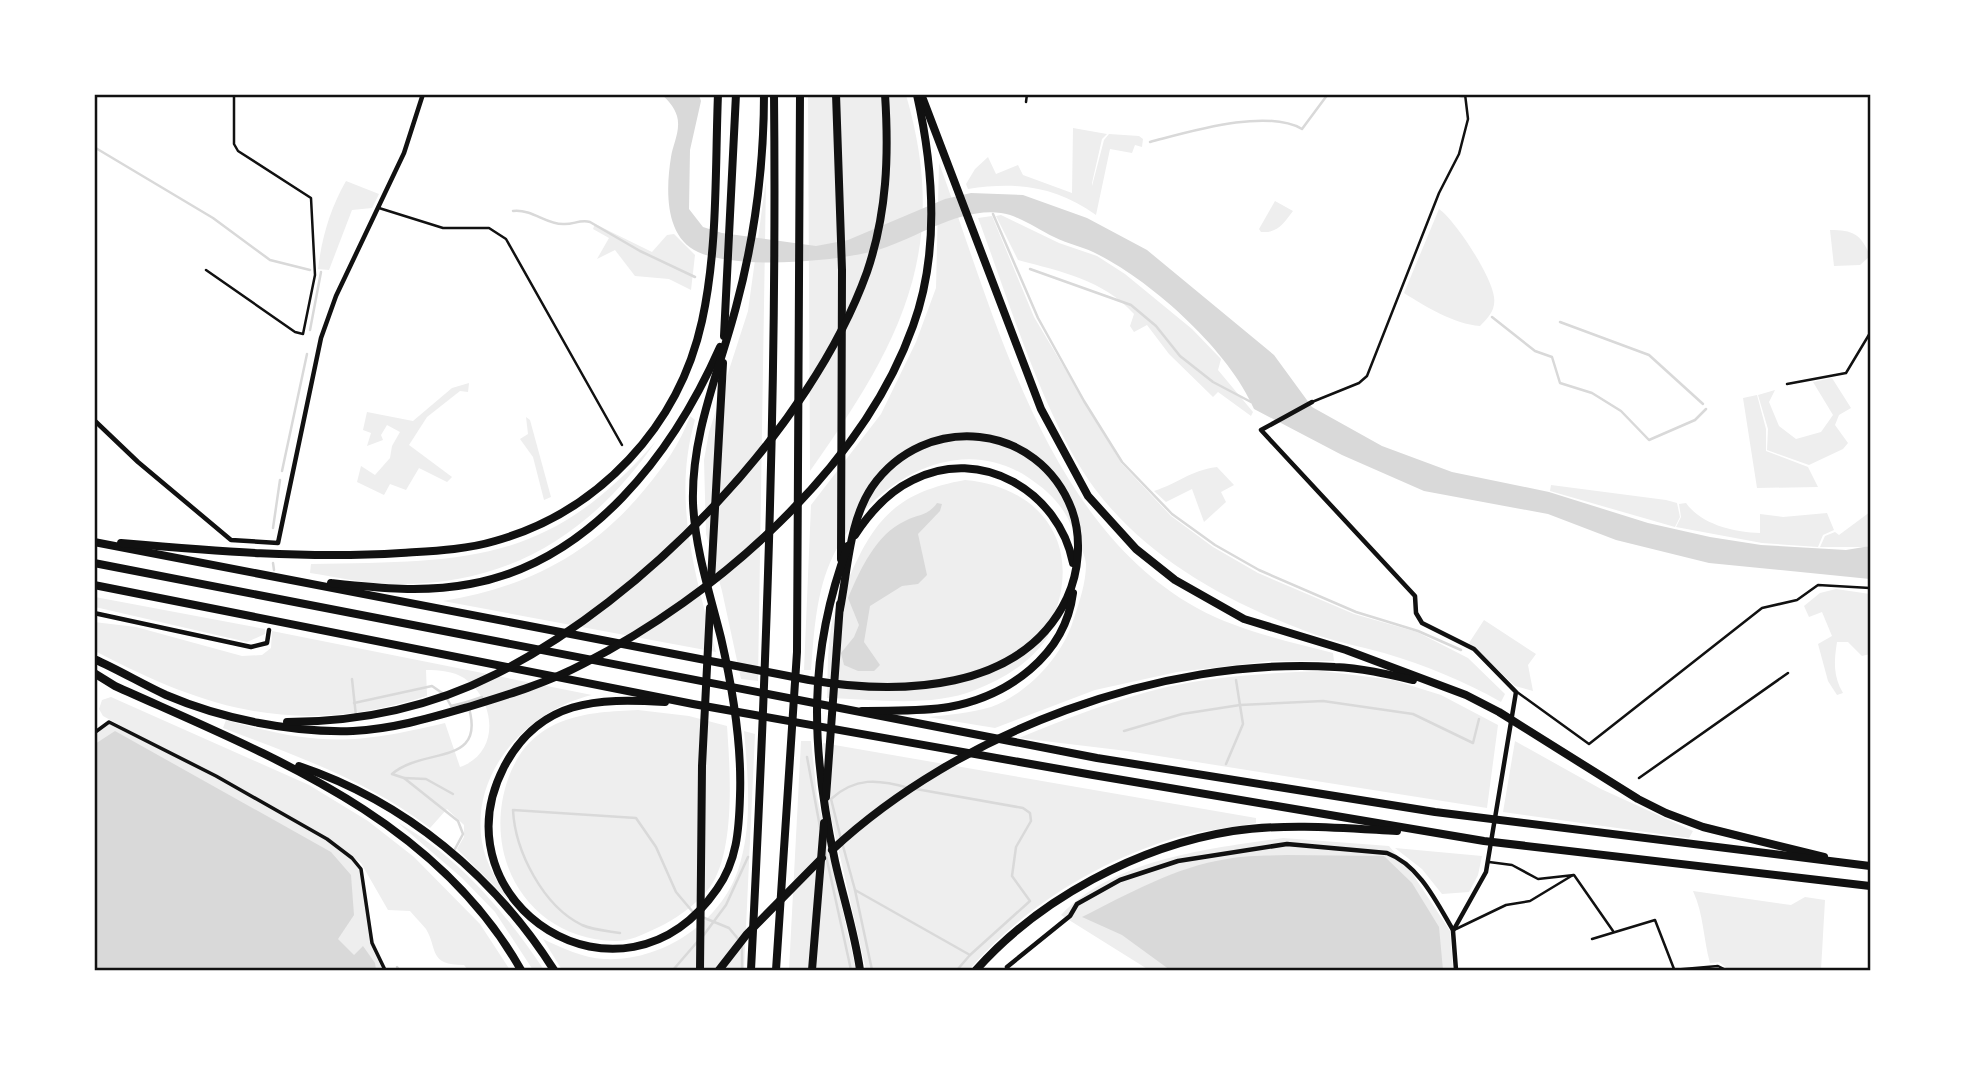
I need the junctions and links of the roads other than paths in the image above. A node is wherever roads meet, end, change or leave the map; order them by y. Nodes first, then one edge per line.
1 (234, 94) edge
2 (423, 94) edge
3 (718, 94) edge
4 (736, 94) edge
5 (764, 94) edge
6 (774, 94) edge
7 (800, 94) edge
8 (836, 94) edge
9 (885, 94) edge
10 (919, 94) edge
11 (1027, 94) edge
12 (1465, 94) edge
13 (1026, 102) dead end
14 (379, 208) junction
15 (206, 270) dead end
16 (736, 308) junction
17 (1871, 333) edge
18 (1787, 384) dead end
19 (1312, 402) joint
20 (94, 420) edge
21 (622, 445) dead end
22 (94, 541) edge
23 (94, 564) edge
24 (281, 578) junction
25 (94, 584) edge
26 (1871, 588) edge
27 (841, 609) junction
28 (94, 613) edge
29 (269, 630) dead end
30 (94, 659) edge
31 (94, 673) edge
32 (1788, 673) dead end
33 (1437, 685) junction
34 (1516, 692) junction
35 (693, 704) junction
36 (845, 712) junction
37 (262, 722) junction
38 (94, 733) edge
39 (273, 757) junction
40 (1639, 778) dead end
41 (1433, 833) junction
42 (1810, 857) junction
43 (1487, 861) junction
44 (1871, 866) edge
45 (1574, 875) junction
46 (1871, 886) edge
47 (1453, 930) junction
48 (1613, 931) junction
49 (1592, 939) dead end
50 (1007, 967) dead end
51 (1673, 970) edge
52 (385, 971) edge
53 (521, 971) edge
54 (554, 971) edge
55 (700, 971) edge
56 (719, 971) edge
57 (751, 971) edge
58 (776, 971) edge
59 (812, 971) edge
60 (860, 971) edge
61 (976, 971) edge
62 (1457, 971) edge
63 (1726, 971) edge

1 - 15 lane
2 - 14 street
3 - 22 highway
4 - 55 highway
5 - 16 highway
6 - 57 highway
7 - 58 highway
8 - 27 highway
9 - 37 highway
10 - 33 highway
10 - 37 highway
11 - 13 lane
12 - 19 lane
14 - 20 street
14 - 21 lane
16 - 24 highway
16 - 35 highway
17 - 18 lane
19 - 34 street
22 - 24 highway
23 - 36 highway
24 - 27 highway
25 - 35 highway
26 - 34 lane
27 - 59 highway
28 - 29 street
30 - 37 highway
31 - 39 highway
32 - 40 lane
33 - 42 highway
33 - 56 highway
34 - 43 street
35 - 41 highway
36 - 42 highway
36 - 60 highway
38 - 52 street
39 - 53 highway
39 - 54 highway
41 - 46 highway
41 - 61 highway
42 - 44 highway
43 - 45 lane
43 - 47 street
45 - 47 lane
45 - 48 lane
47 - 50 street
47 - 62 street
48 - 49 lane
48 - 51 lane
51 - 63 lane

